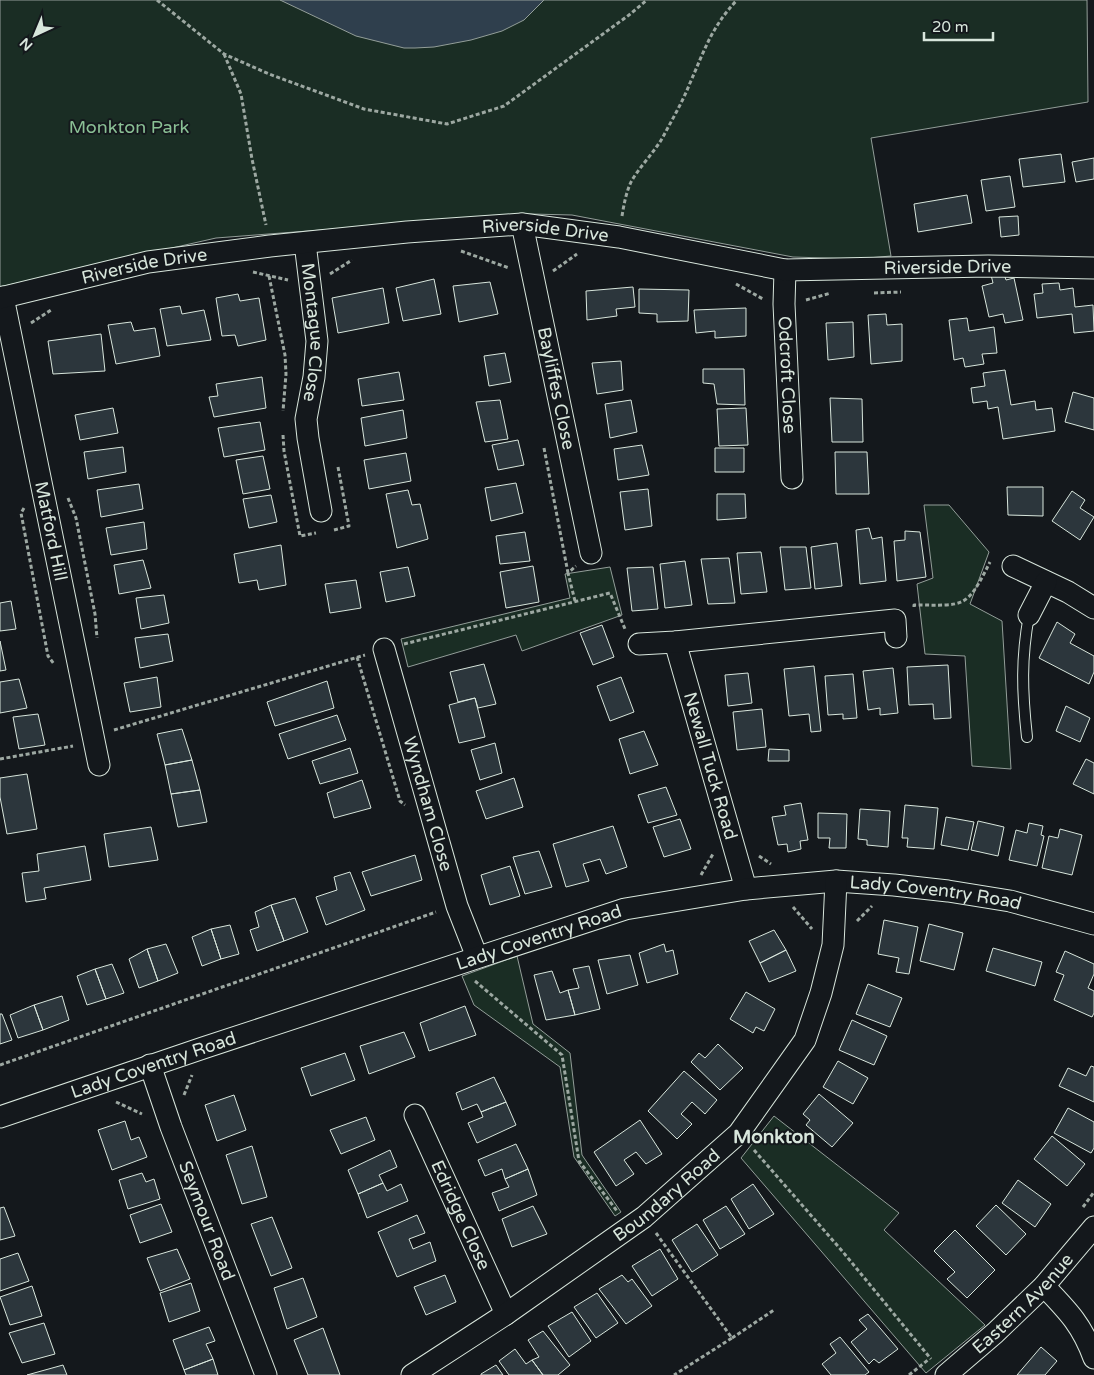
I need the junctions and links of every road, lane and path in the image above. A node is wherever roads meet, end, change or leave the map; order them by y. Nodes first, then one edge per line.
1 (157, 0) edge
2 (647, 0) edge
3 (737, 0) edge
4 (224, 54) junction
5 (522, 224) junction
6 (619, 237) junction
7 (305, 243) junction
8 (270, 246) junction
9 (1094, 268) edge
10 (785, 270) junction
11 (2, 297) edge
12 (792, 478) dead end
13 (321, 511) dead end
14 (591, 553) joint
15 (1013, 566) joint
16 (1046, 582) junction
17 (575, 601) junction
18 (1094, 608) edge
19 (1029, 614) joint
20 (895, 629) joint
21 (676, 642) junction
22 (639, 644) joint
23 (384, 649) junction
24 (1027, 736) dead end
25 (93, 738) junction
26 (0, 759) edge
27 (98, 765) dead end
28 (732, 837) junction
29 (836, 881) junction
30 (894, 885) junction
31 (775, 886) junction
32 (746, 889) junction
33 (687, 899) junction
34 (457, 906) junction
35 (1094, 924) edge
36 (833, 945) junction
37 (477, 957) junction
38 (456, 964) junction
39 (203, 1048) junction
40 (0, 1065) edge
41 (150, 1066) junction
42 (86, 1088) junction
43 (415, 1116) dead end
44 (0, 1117) edge
45 (171, 1127) junction
46 (739, 1133) junction
47 (1094, 1192) edge
48 (1082, 1208) dead end
49 (637, 1222) junction
50 (1094, 1227) edge
51 (1044, 1286) junction
52 (774, 1310) dead end
53 (506, 1314) junction
54 (732, 1338) junction
55 (938, 1352) dead end
56 (930, 1358) junction
57 (1094, 1358) edge
58 (940, 1370) edge
59 (266, 1375) edge
60 (412, 1375) edge
61 (674, 1375) edge
62 (909, 1375) edge

1 - 4 path
2 - 4 path
3 - 6 path
4 - 8 path
5 - 6 street, Riverside Drive
5 - 7 street, Riverside Drive
5 - 14 street, Bayliffes Close
6 - 10 street, Riverside Drive
7 - 8 street, Riverside Drive
7 - 13 street, Montague Close
8 - 11 street, Riverside Drive
9 - 10 street, Riverside Drive
10 - 12 street, Odcroft Close
11 - 25 street, Matford Hill
14 - 17 path
15 - 16 street
15 - 20 path
16 - 18 street
16 - 19 street
17 - 22 path
17 - 23 path
19 - 24 lane
20 - 21 street
21 - 22 street
21 - 28 street, Newall Tuck Road
23 - 25 path
23 - 34 street, Wyndham Close
25 - 26 path
25 - 27 street, Matford Hill
28 - 32 street, Newall Tuck Road
28 - 33 path
29 - 30 street, Lady Coventry Road
29 - 31 street, Lady Coventry Road
29 - 36 street, Boundary Road
30 - 35 street, Lady Coventry Road
30 - 36 path
31 - 32 street, Lady Coventry Road
31 - 36 path
32 - 33 street, Lady Coventry Road
33 - 37 street, Lady Coventry Road
34 - 37 street, Wyndham Close
34 - 40 path
36 - 46 street, Boundary Road
37 - 38 street, Lady Coventry Road
38 - 39 street, Lady Coventry Road
38 - 49 path
39 - 41 street, Lady Coventry Road
39 - 45 path
41 - 42 street, Lady Coventry Road
41 - 45 street, Seymour Road
42 - 44 street, Lady Coventry Road
42 - 45 path
43 - 53 street, Edridge Close
45 - 59 street, Seymour Road
46 - 49 street, Boundary Road
46 - 56 path
47 - 48 path
49 - 53 street, Boundary Road
49 - 54 path
50 - 51 street, Eastern Avenue
51 - 57 street
51 - 58 street, Eastern Avenue
52 - 54 path
53 - 60 street, Boundary Road
54 - 61 path
55 - 56 path
56 - 58 path
56 - 62 path

